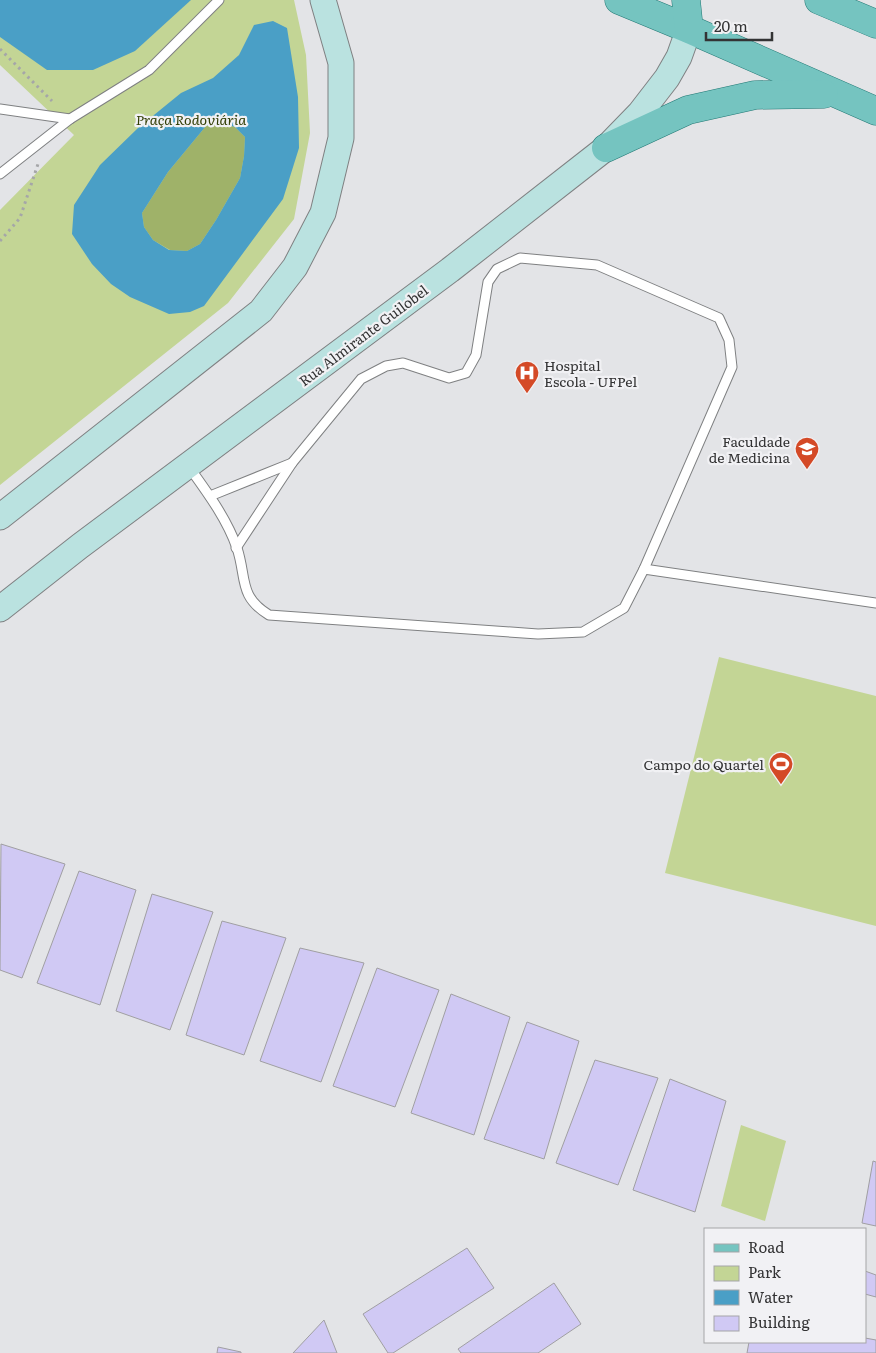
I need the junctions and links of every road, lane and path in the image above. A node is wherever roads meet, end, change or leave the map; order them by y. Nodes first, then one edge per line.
1 (219, 0) edge
2 (323, 0) edge
3 (618, 0) edge
4 (686, 0) edge
5 (819, 0) edge
6 (875, 25) edge
7 (689, 29) junction
8 (0, 49) edge
9 (833, 94) junction
10 (0, 108) edge
11 (876, 111) edge
12 (70, 119) junction
13 (47, 138) junction
14 (606, 148) junction
15 (0, 174) edge
16 (0, 241) edge
17 (292, 463) junction
18 (188, 465) junction
19 (210, 496) junction
20 (0, 517) edge
21 (236, 548) junction
22 (644, 569) junction
23 (876, 603) edge
24 (0, 609) edge

1 - 12 lane
2 - 20 main road
3 - 7 main road
4 - 7 main road
5 - 6 main road
7 - 9 main road
7 - 14 main road, Rua Almirante Guilobel
8 - 12 path
9 - 11 main road
9 - 14 main road
10 - 12 lane
12 - 13 lane
13 - 15 lane
13 - 16 path
14 - 18 main road, Rua Almirante Guilobel
17 - 19 lane
17 - 21 lane
17 - 22 lane
18 - 19 lane
18 - 24 main road, Rua Almirante Guilobel
19 - 21 lane
21 - 22 lane
22 - 23 lane

